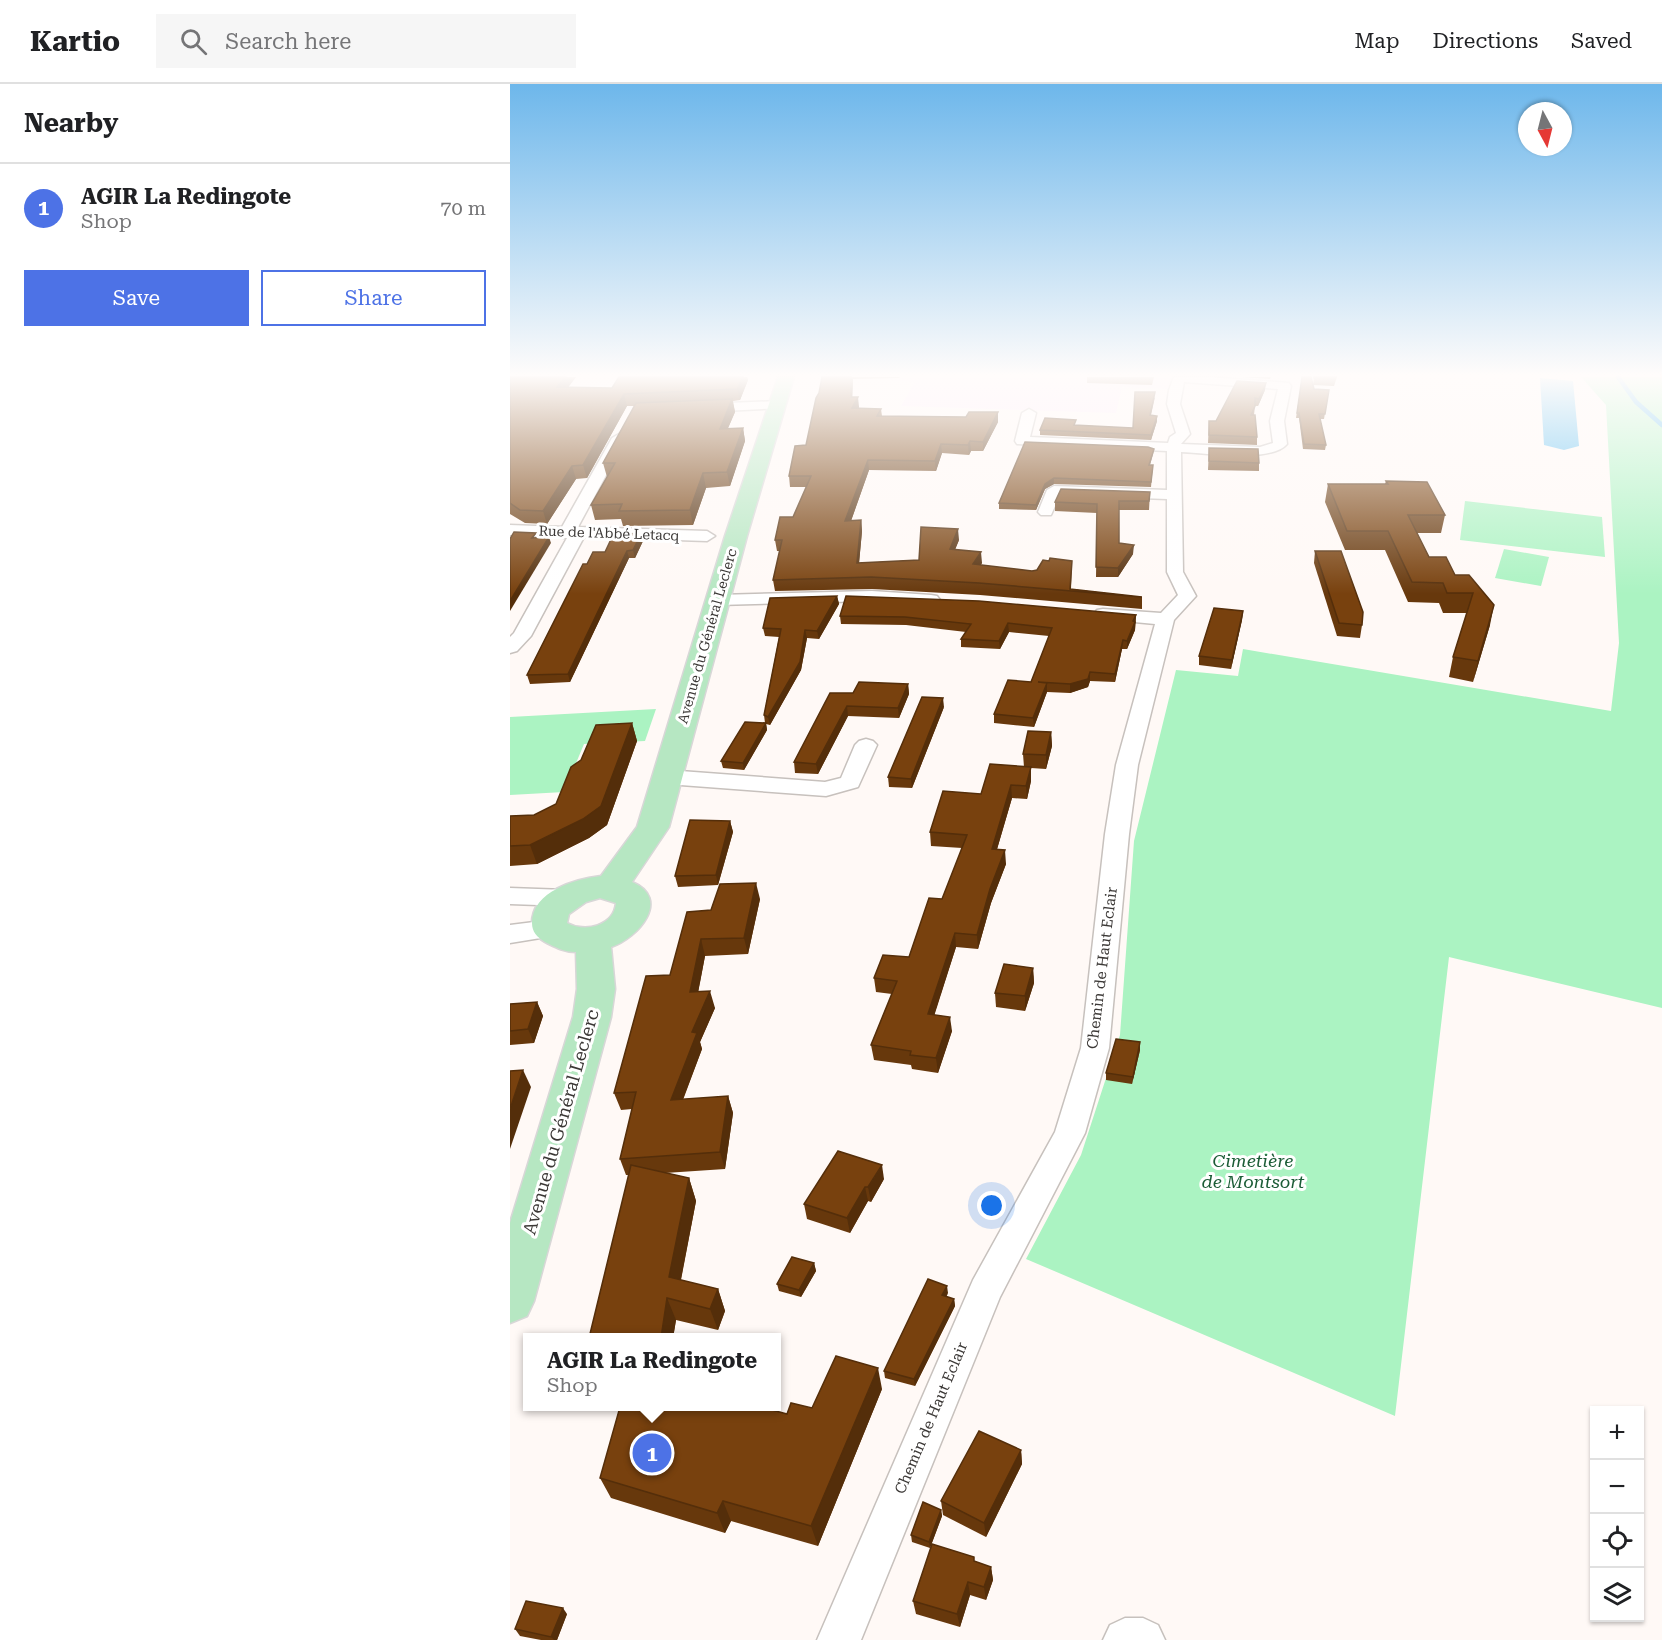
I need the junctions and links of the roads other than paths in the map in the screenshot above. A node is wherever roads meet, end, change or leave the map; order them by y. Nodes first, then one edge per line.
1 (613, 450) edge
2 (764, 450) edge
3 (1174, 450) edge
4 (1206, 450) edge
5 (1266, 450) edge
6 (1176, 495) junction
7 (1046, 512) dead end
8 (510, 530) edge
9 (572, 533) junction
10 (707, 536) dead end
11 (718, 600) junction
12 (948, 601) edge
13 (1081, 612) edge
14 (1165, 619) junction
15 (510, 647) edge
16 (866, 746) dead end
17 (667, 777) junction
18 (611, 887) junction
19 (510, 896) edge
20 (566, 898) junction
21 (550, 929) junction
22 (510, 934) edge
23 (593, 940) junction
24 (510, 1301) edge
25 (839, 1640) edge
26 (1125, 1640) edge
27 (1143, 1640) edge

1 - 9 street
2 - 11 main road, Avenue du Général Leclerc
3 - 6 street, Chemin de Haut Eclair
4 - 5 street
6 - 7 street
6 - 14 street, Chemin de Haut Eclair
8 - 9 street, Rue de l'Abbé Letacq
9 - 10 street, Rue de l'Abbé Letacq
9 - 15 street
11 - 12 street
11 - 17 main road, Avenue du Général Leclerc
13 - 14 street
14 - 25 street, Chemin de Haut Eclair
16 - 17 street
17 - 18 main road, Avenue du Général Leclerc
18 - 20 main road
18 - 23 main road
19 - 20 street
20 - 21 main road
21 - 22 street
21 - 23 main road
23 - 24 main road, Avenue du Général Leclerc
26 - 27 street

